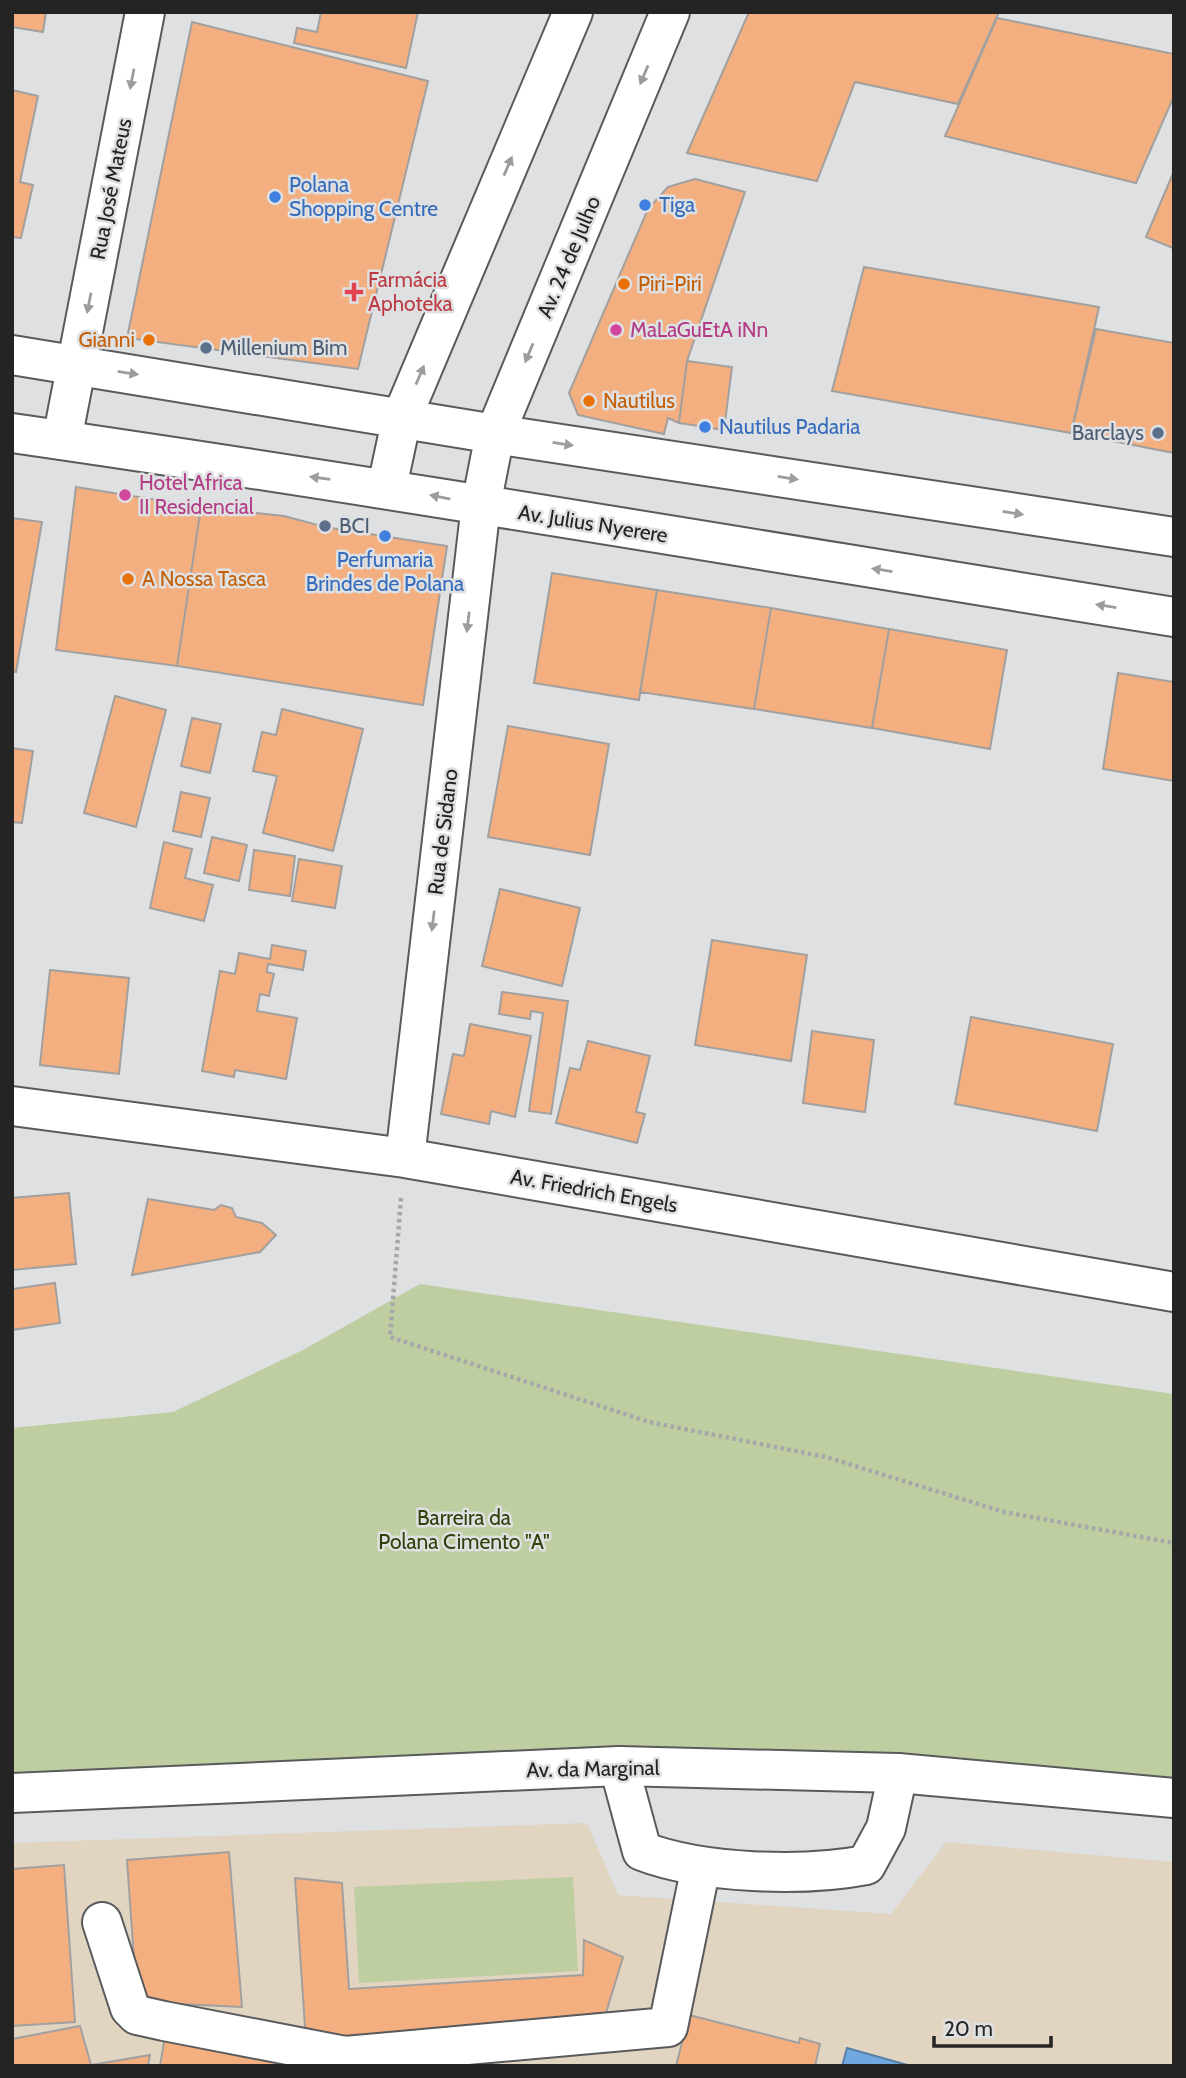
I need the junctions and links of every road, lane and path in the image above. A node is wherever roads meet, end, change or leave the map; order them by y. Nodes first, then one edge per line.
1 (145, 12) edge
2 (573, 12) edge
3 (670, 12) edge
4 (12, 355) edge
5 (77, 365) junction
6 (402, 417) junction
7 (12, 433) edge
8 (495, 434) junction
9 (62, 440) junction
10 (387, 487) junction
11 (481, 505) junction
12 (1174, 537) edge
13 (1174, 617) edge
14 (12, 1106) edge
15 (405, 1158) junction
16 (397, 1226) dead end
17 (1174, 1292) edge
18 (1174, 1543) edge
19 (619, 1766) junction
20 (898, 1773) junction
21 (12, 1793) edge
22 (1174, 1798) edge
23 (701, 1866) junction
24 (103, 1922) dead end

1 -> 5 main road, Rua José Mateus
6 -> 2 main road
3 -> 8 main road, Av. 24 de Julho
4 - 5 main road
5 -> 6 main road
5 - 9 main road, Rua José Mateus
6 - 8 main road
6 - 10 main road
7 - 9 main road, Av. Julius Nyerere
8 - 11 main road, Av. 24 de Julho
8 -> 12 main road
10 -> 9 main road, Av. Julius Nyerere
11 -> 10 main road, Av. Julius Nyerere
13 -> 11 main road, Av. Julius Nyerere
11 -> 15 main road, Rua de Sidano
14 - 15 main road, Av. Friedrich Engels
15 - 17 main road, Av. Friedrich Engels
16 - 18 path
19 - 20 main road, Av. da Marginal
19 - 21 main road, Av. da Marginal
19 - 23 main road
20 - 22 main road, Av. da Marginal
20 - 23 main road
23 - 24 main road

